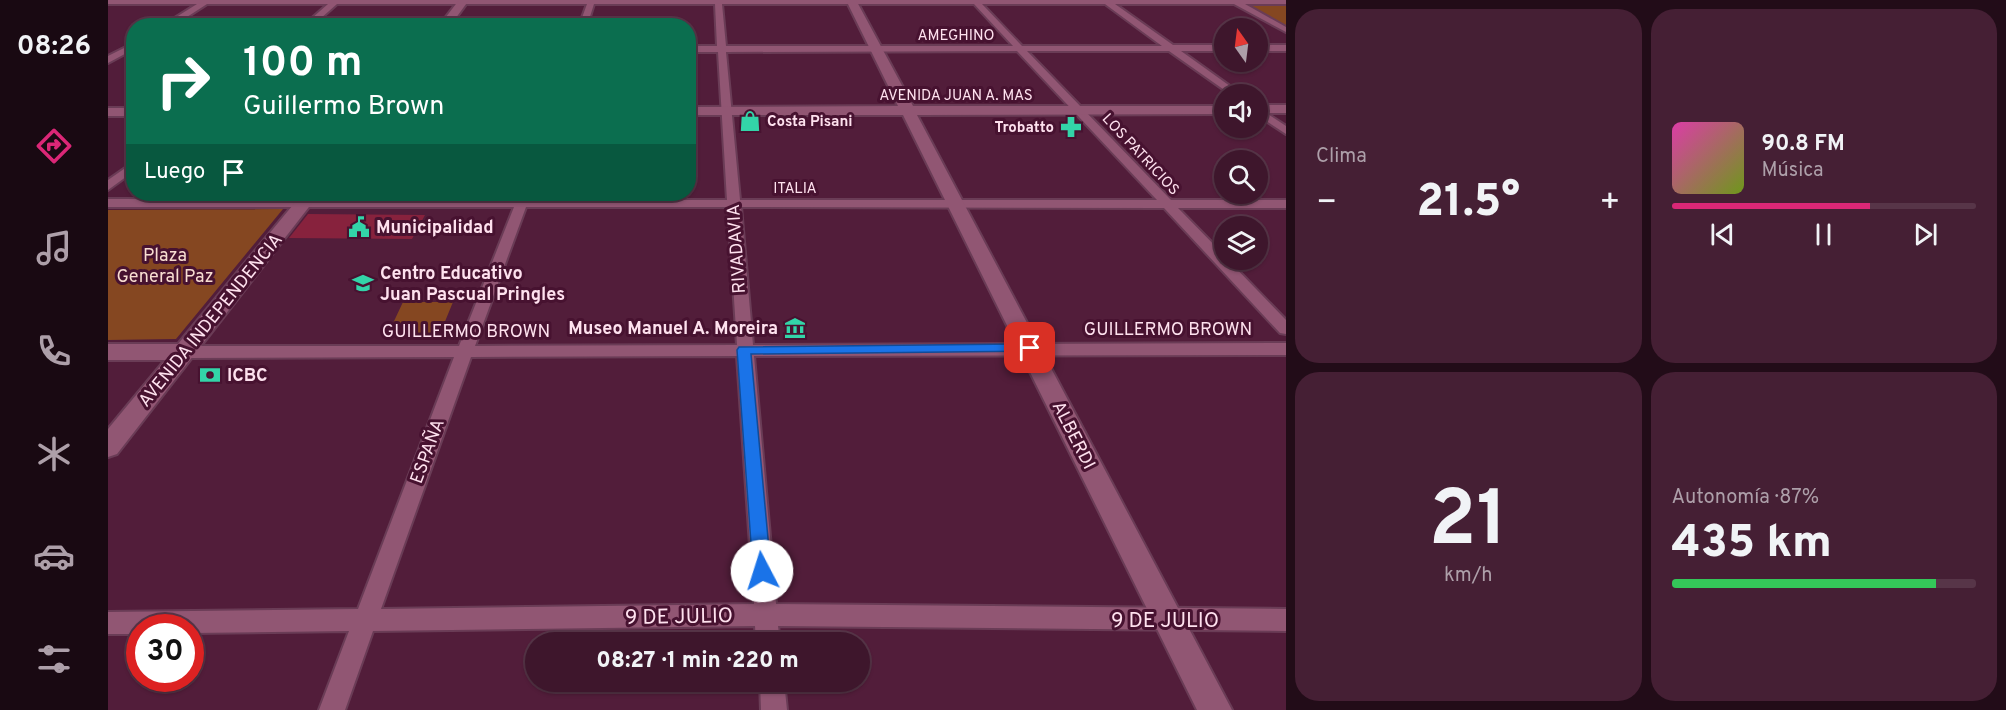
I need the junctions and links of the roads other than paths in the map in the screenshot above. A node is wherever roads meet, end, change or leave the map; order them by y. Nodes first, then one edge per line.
1 (207, 1) edge
2 (337, 1) edge
3 (464, 1) edge
4 (592, 1) edge
5 (718, 1) edge
6 (851, 1) edge
7 (975, 1) edge
8 (1106, 1) edge
9 (1234, 1) edge
10 (108, 2) edge
11 (1286, 2) edge
12 (179, 18) edge
13 (317, 18) edge
14 (450, 18) edge
15 (586, 18) edge
16 (1286, 30) edge
17 (126, 47) edge
18 (108, 48) edge
19 (1020, 48) junction
20 (1171, 48) junction
21 (1214, 48) edge
22 (1268, 48) edge
23 (1286, 48) edge
24 (696, 49) edge
25 (721, 49) junction
26 (876, 49) junction
27 (126, 50) edge
28 (108, 60) edge
29 (1222, 84) edge
30 (1286, 109) edge
31 (1214, 110) edge
32 (1268, 110) edge
33 (696, 111) edge
34 (725, 111) junction
35 (908, 111) junction
36 (1079, 111) junction
37 (108, 112) edge
38 (126, 112) edge
39 (1268, 118) edge
40 (1286, 131) edge
41 (126, 171) edge
42 (108, 186) edge
43 (188, 201) edge
44 (305, 201) edge
45 (523, 201) edge
46 (628, 201) edge
47 (108, 203) edge
48 (1166, 203) junction
49 (733, 204) junction
50 (956, 204) junction
51 (1286, 204) edge
52 (1286, 329) edge
53 (1030, 348) junction
54 (1286, 349) edge
55 (465, 350) junction
56 (744, 350) junction
57 (108, 352) edge
58 (186, 352) junction
59 (108, 447) edge
60 (766, 615) junction
61 (364, 620) junction
62 (1286, 620) edge
63 (1169, 621) junction
64 (108, 623) edge
65 (767, 632) edge
66 (773, 692) edge
67 (332, 710) edge
68 (774, 710) edge
69 (1215, 710) edge

1 - 2 street
1 - 10 street
1 - 12 street
2 - 3 street
2 - 13 street
3 - 4 street
3 - 14 main road
4 - 5 street
4 - 15 street
5 - 6 street
5 - 25 street, RIVADAVIA
6 - 7 street
6 - 26 main road, ALBERDI
7 - 8 street
7 - 19 street, LOS PATRICIOS
8 - 9 street
8 - 20 street
9 - 11 street
9 - 16 street
17 - 18 street
19 - 20 street, AMEGHINO
19 - 26 street, AMEGHINO
19 - 36 street, LOS PATRICIOS
20 - 21 street, AMEGHINO
20 - 29 street
22 - 23 street
24 - 25 street, AMEGHINO
25 - 26 street, AMEGHINO
25 - 34 street, RIVADAVIA
26 - 35 main road, ALBERDI
27 - 28 street
30 - 32 main road
31 - 36 main road, AVENIDA JUAN A. MAS
33 - 34 main road, AVENIDA JUAN A. MAS
34 - 35 main road, AVENIDA JUAN A. MAS
34 - 49 street, RIVADAVIA
35 - 36 main road, AVENIDA JUAN A. MAS
35 - 50 main road, ALBERDI
36 - 48 street, LOS PATRICIOS
37 - 38 main road
39 - 40 street
41 - 42 street
43 - 47 street, ITALIA
44 - 58 main road, AVENIDA INDEPENDENCIA
45 - 55 street, ESPAÑA
46 - 49 street, ITALIA
48 - 50 street, ITALIA
48 - 51 street, ITALIA
48 - 52 street, LOS PATRICIOS
49 - 50 street, ITALIA
49 - 56 street, RIVADAVIA
50 - 53 main road, ALBERDI
53 - 54 street, GUILLERMO BROWN
53 - 56 street, GUILLERMO BROWN
53 - 63 main road, ALBERDI
55 - 56 street, GUILLERMO BROWN
55 - 58 street, GUILLERMO BROWN
55 - 61 street, ESPAÑA
56 - 60 street, RIVADAVIA
57 - 58 main road
58 - 59 main road, AVENIDA INDEPENDENCIA
60 - 61 street, 9 DE JULIO
60 - 63 street, 9 DE JULIO
60 - 65 street, RIVADAVIA
61 - 64 street, 9 DE JULIO
61 - 67 street, ESPAÑA
62 - 63 street, 9 DE JULIO
63 - 69 main road, ALBERDI
66 - 68 street

